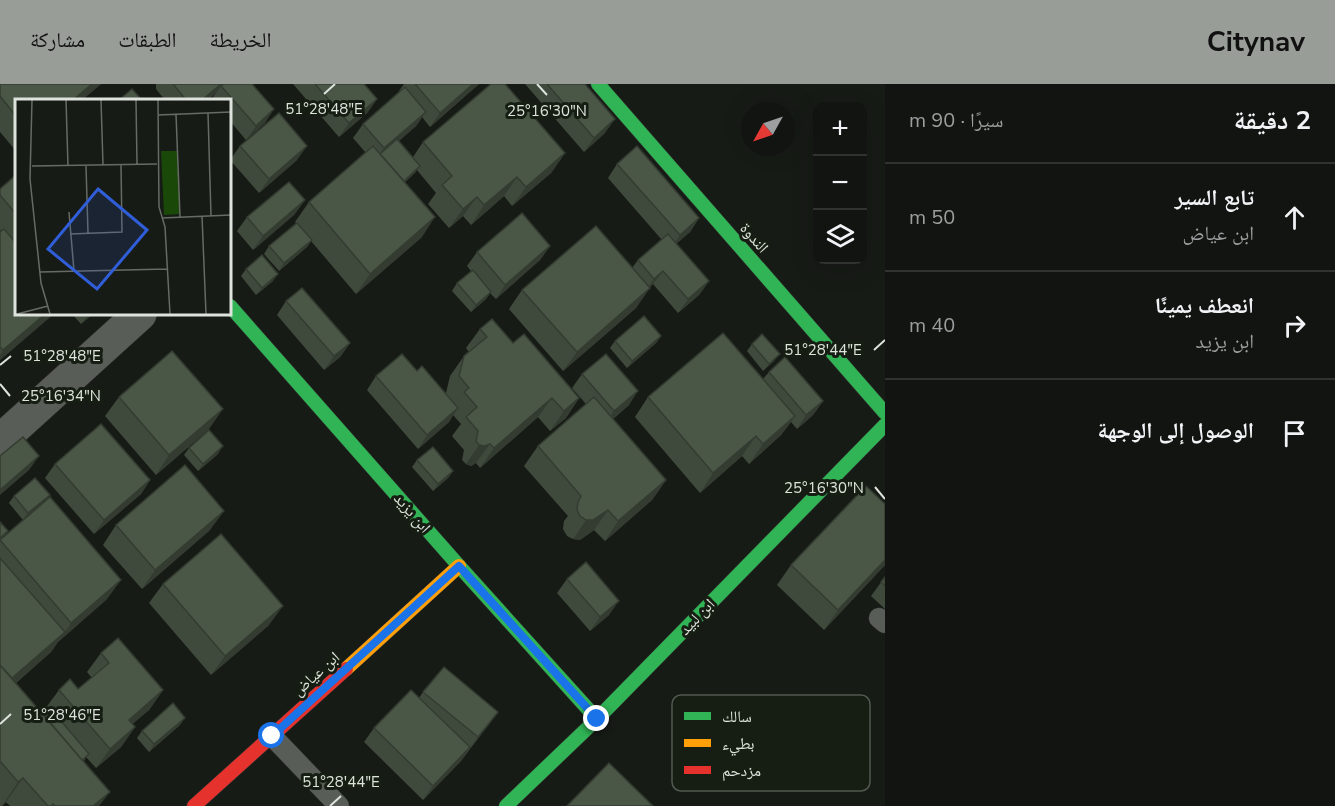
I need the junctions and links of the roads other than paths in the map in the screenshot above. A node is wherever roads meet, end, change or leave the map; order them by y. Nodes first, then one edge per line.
1 (598, 84) edge
2 (231, 307) edge
3 (139, 315) edge
4 (885, 413) edge
5 (885, 425) edge
6 (0, 441) edge
7 (459, 566) junction
8 (597, 719) junction
9 (272, 736) junction
10 (194, 806) edge
11 (339, 806) edge
12 (506, 806) edge

1 - 4 street, الندوة
2 - 7 street, ابن يزيد
3 - 6 street
5 - 8 street, ابن لبيد
7 - 8 street, ابن يزيد
7 - 9 street, ابن عياض
8 - 12 street, ابن لبيد
9 - 10 street, ابن عياض
9 - 11 lane

